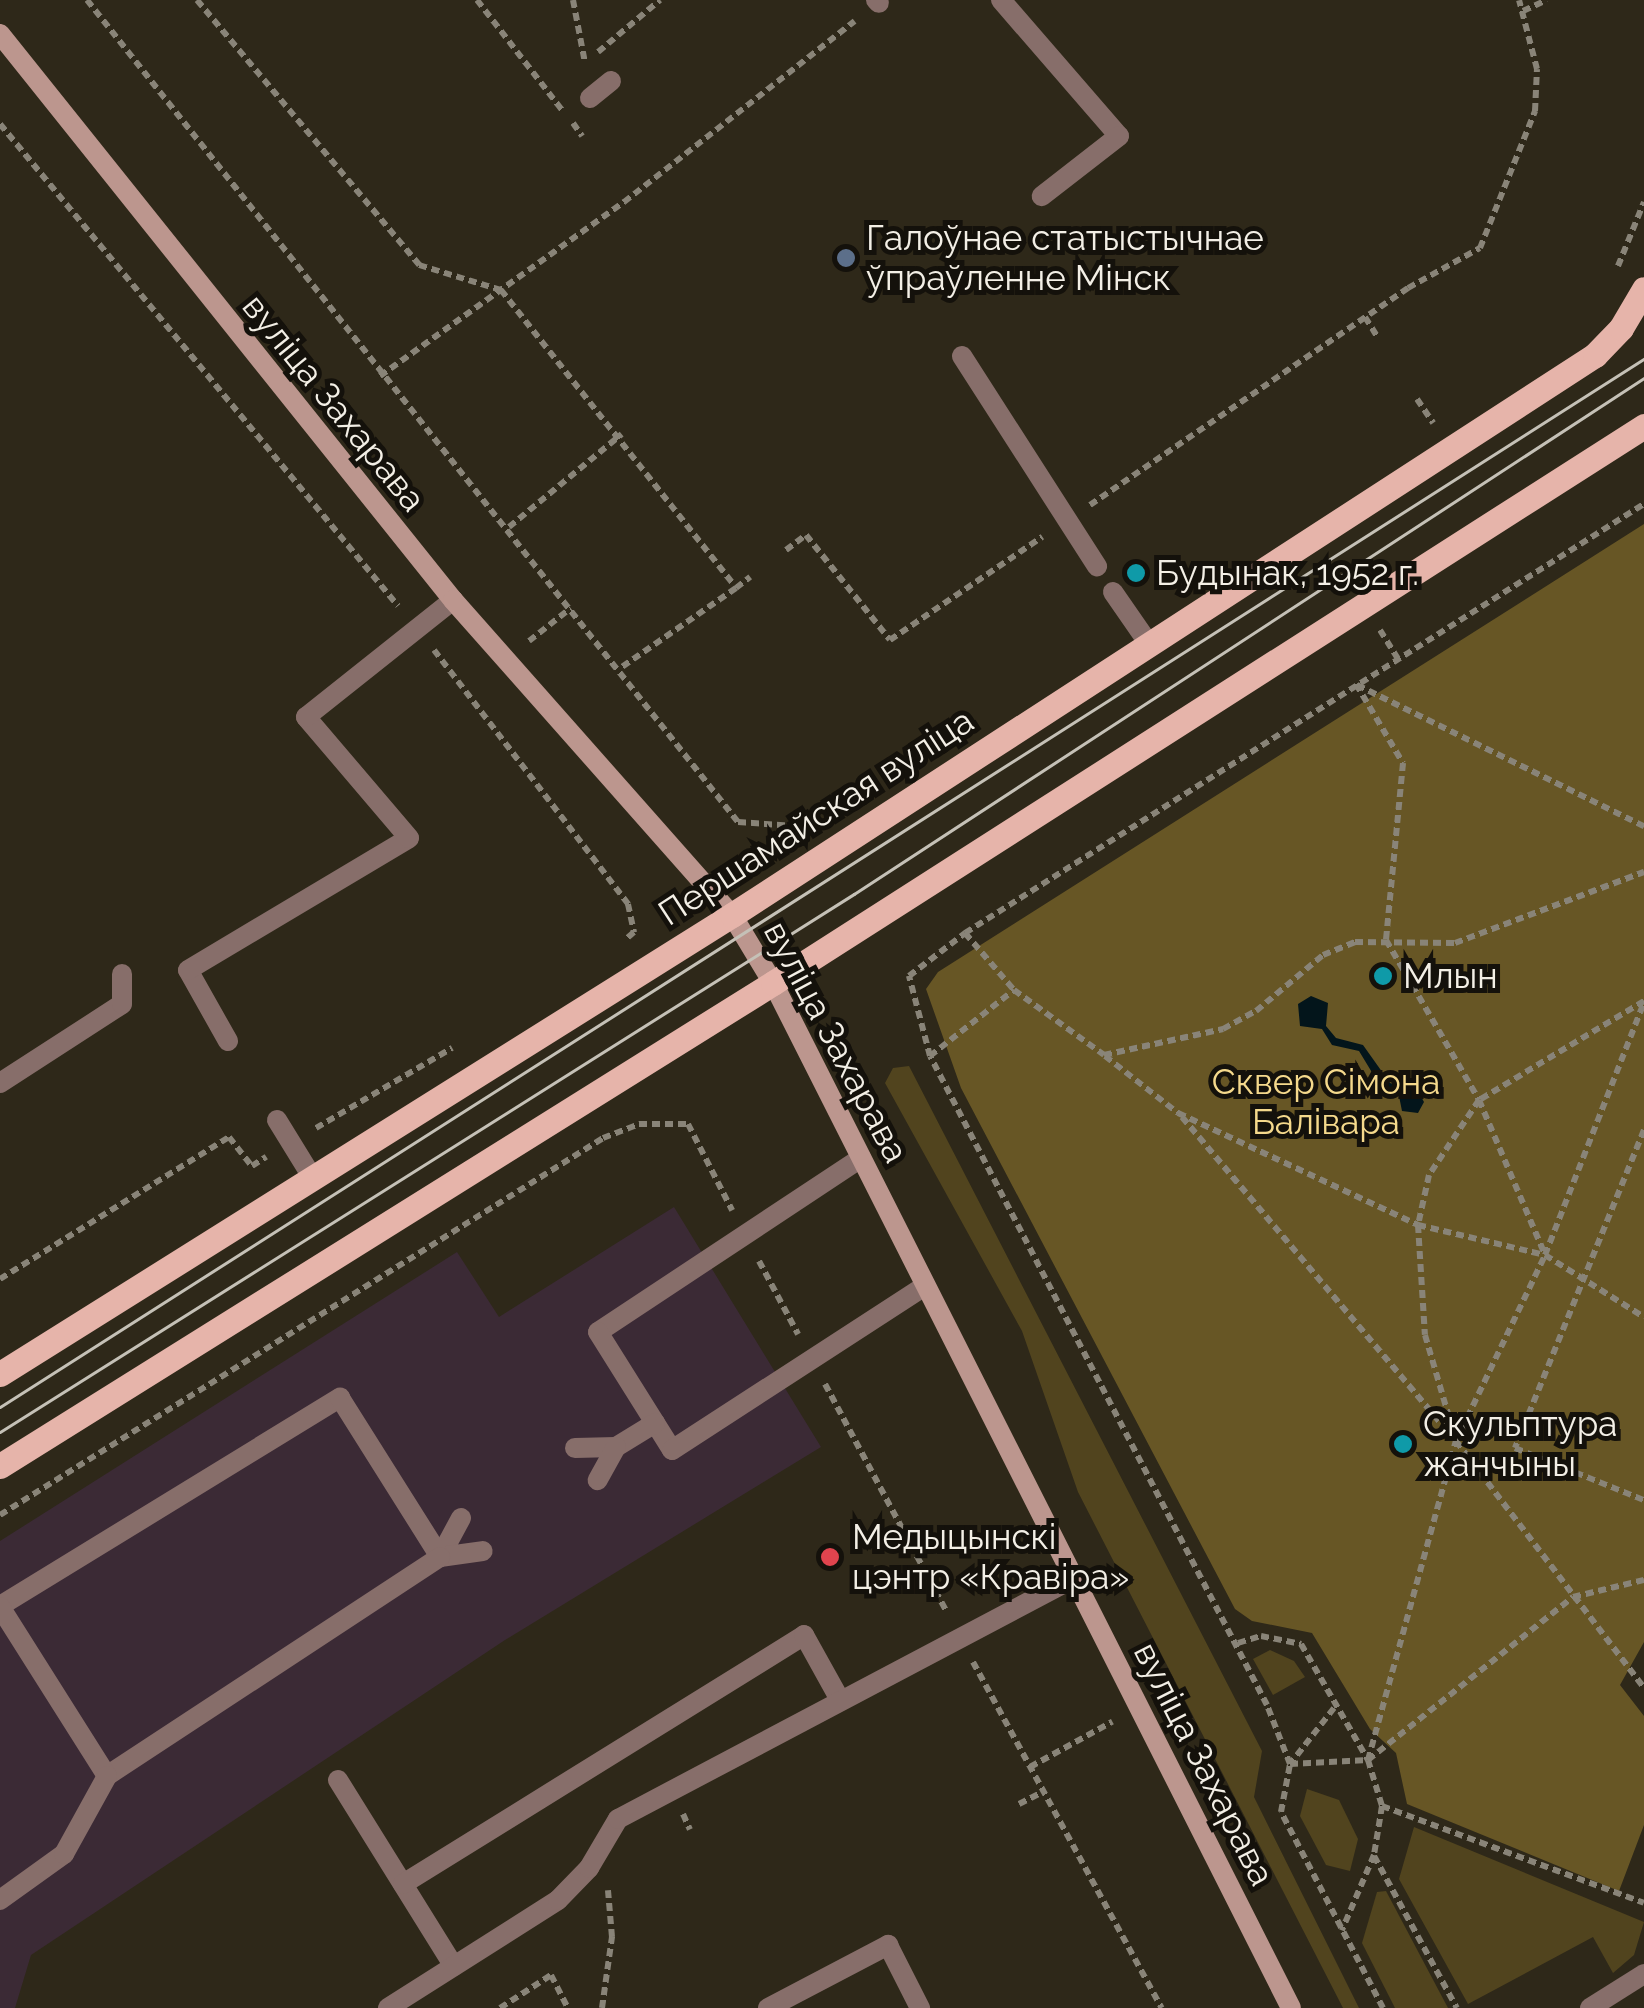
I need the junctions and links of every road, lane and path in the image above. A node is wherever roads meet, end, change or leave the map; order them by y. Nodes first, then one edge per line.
1 (87, 0) edge
2 (198, 0) edge
3 (477, 0) edge
4 (573, 0) edge
5 (660, 0) edge
6 (1002, 0) edge
7 (1519, 0) edge
8 (1546, 0) edge
9 (877, 2) edge
10 (1522, 10) junction
11 (0, 34) edge
12 (611, 81) dead end
13 (590, 98) dead end
14 (0, 124) edge
15 (582, 136) dead end
16 (1042, 196) dead end
17 (1644, 289) edge
18 (501, 290) junction
19 (1634, 315) edge
20 (1365, 317) junction
21 (1378, 336) dead end
22 (962, 356) dead end
23 (380, 376) junction
24 (1417, 398) dead end
25 (1433, 423) dead end
26 (1644, 426) edge
27 (621, 436) junction
28 (1644, 504) edge
29 (1066, 520) junction
30 (510, 527) junction
31 (786, 550) dead end
32 (1097, 566) dead end
33 (750, 577) dead end
34 (736, 588) junction
35 (1113, 592) dead end
36 (453, 600) junction
37 (570, 608) junction
38 (416, 626) junction
39 (1149, 644) junction
40 (505, 660) junction
41 (619, 670) junction
42 (1356, 684) junction
43 (1644, 826) edge
44 (810, 828) dead end
45 (1644, 872) edge
46 (732, 914) junction
47 (964, 933) junction
48 (1386, 940) junction
49 (620, 944) dead end
50 (122, 974) dead end
51 (773, 983) junction
52 (1014, 990) junction
53 (1644, 1002) edge
54 (228, 1041) dead end
55 (457, 1044) dead end
56 (1104, 1055) junction
57 (930, 1056) junction
58 (0, 1083) edge
59 (1479, 1100) junction
60 (1178, 1113) junction
61 (277, 1120) dead end
62 (1644, 1130) edge
63 (290, 1143) junction
64 (861, 1158) junction
65 (312, 1177) junction
66 (1418, 1225) junction
67 (744, 1234) junction
68 (1546, 1255) junction
69 (0, 1278) edge
70 (1584, 1280) junction
71 (925, 1286) junction
72 (1644, 1318) edge
73 (811, 1358) junction
74 (0, 1374) edge
75 (655, 1423) junction
76 (1456, 1442) junction
77 (616, 1447) junction
78 (575, 1448) dead end
79 (0, 1466) edge
80 (598, 1480) dead end
81 (1644, 1500) edge
82 (0, 1515) edge
83 (461, 1518) dead end
84 (483, 1551) dead end
85 (440, 1557) junction
86 (1072, 1579) junction
87 (1644, 1580) edge
88 (1573, 1598) junction
89 (0, 1606) edge
90 (959, 1635) junction
91 (1238, 1643) junction
92 (1644, 1688) edge
93 (840, 1700) junction
94 (1140, 1708) junction
95 (1334, 1708) junction
96 (1368, 1760) junction
97 (1290, 1764) junction
98 (1030, 1767) junction
99 (108, 1776) junction
100 (338, 1780) dead end
101 (1043, 1792) junction
102 (1019, 1804) dead end
103 (1382, 1806) junction
104 (603, 1844) junction
105 (1374, 1855) junction
106 (403, 1884) junction
107 (0, 1900) edge
108 (1644, 1902) edge
109 (1342, 1931) junction
110 (454, 1966) junction
111 (1644, 1974) edge
112 (388, 2008) edge
113 (500, 2008) edge
114 (568, 2008) edge
115 (602, 2008) edge
116 (768, 2008) edge
117 (920, 2008) edge
118 (1162, 2008) edge
119 (1291, 2008) edge
120 (1382, 2008) edge
121 (1457, 2008) edge
122 (1590, 2008) edge

1 - 23 path
2 - 18 path
3 - 15 path
4 - 5 path
6 - 16 lane
7 - 10 path
8 - 10 path
9 - 18 path
10 - 20 path
11 - 36 main road, вуліца Захарава
12 - 13 lane
14 - 38 path
17 - 19 main road, Першамайская вуліца
18 - 23 path
18 - 27 path
19 - 39 main road, Першамайская вуліца
20 - 21 path
20 - 29 path
22 - 29 lane
23 - 30 path
24 - 25 path
26 - 51 main road
27 - 30 path
27 - 34 path
28 - 42 path
29 - 31 path
29 - 32 lane
30 - 37 path
33 - 34 path
34 - 41 path
35 - 39 lane
36 - 38 lane
36 - 40 main road, вуліца Захарава
37 - 40 path
37 - 41 path
38 - 49 path
38 - 54 lane
39 - 46 main road, Першамайская вуліца
40 - 46 main road, вуліца Захарава
41 - 44 path
42 - 43 path
42 - 47 path
42 - 48 path
45 - 48 path
46 - 51 main road, вуліца Захарава
46 - 65 main road, Першамайская вуліца
47 - 52 path
47 - 57 path
48 - 56 path
48 - 59 path
50 - 58 lane
51 - 64 main road, вуліца Захарава
51 - 79 main road
52 - 56 path
52 - 57 path
53 - 59 path
53 - 68 path
55 - 63 path
56 - 60 path
57 - 91 path
59 - 66 path
59 - 68 path
60 - 66 path
60 - 76 path
61 - 63 lane
62 - 70 path
63 - 65 lane
63 - 69 path
64 - 67 lane
64 - 71 main road, вуліца Захарава
65 - 74 main road, Першамайская вуліца
66 - 68 path
66 - 76 path
67 - 73 path
67 - 75 lane
67 - 82 path
68 - 70 path
68 - 76 path
70 - 72 path
70 - 81 path
71 - 73 lane
71 - 86 main road, вуліца Захарава
73 - 75 lane
73 - 90 path
75 - 77 lane
76 - 88 path
76 - 96 path
77 - 78 lane
77 - 80 lane
83 - 85 lane
84 - 85 lane
85 - 89 lane
85 - 99 lane
86 - 90 lane
86 - 94 main road, вуліца Захарава
87 - 88 path
88 - 92 path
88 - 96 path
89 - 99 lane
90 - 93 lane
90 - 98 path
91 - 95 path
91 - 97 path
93 - 104 lane
93 - 106 lane
94 - 98 path
94 - 119 main road, вуліца Захарава
95 - 96 path
95 - 97 path
96 - 97 path
96 - 103 path
97 - 109 path
98 - 101 path
99 - 107 lane
100 - 106 lane
101 - 102 path
101 - 118 path
103 - 105 path
103 - 108 path
104 - 110 lane
104 - 115 path
105 - 109 path
105 - 121 path
106 - 110 lane
109 - 120 path
110 - 112 lane
111 - 122 lane
113 - 114 path
116 - 117 lane

